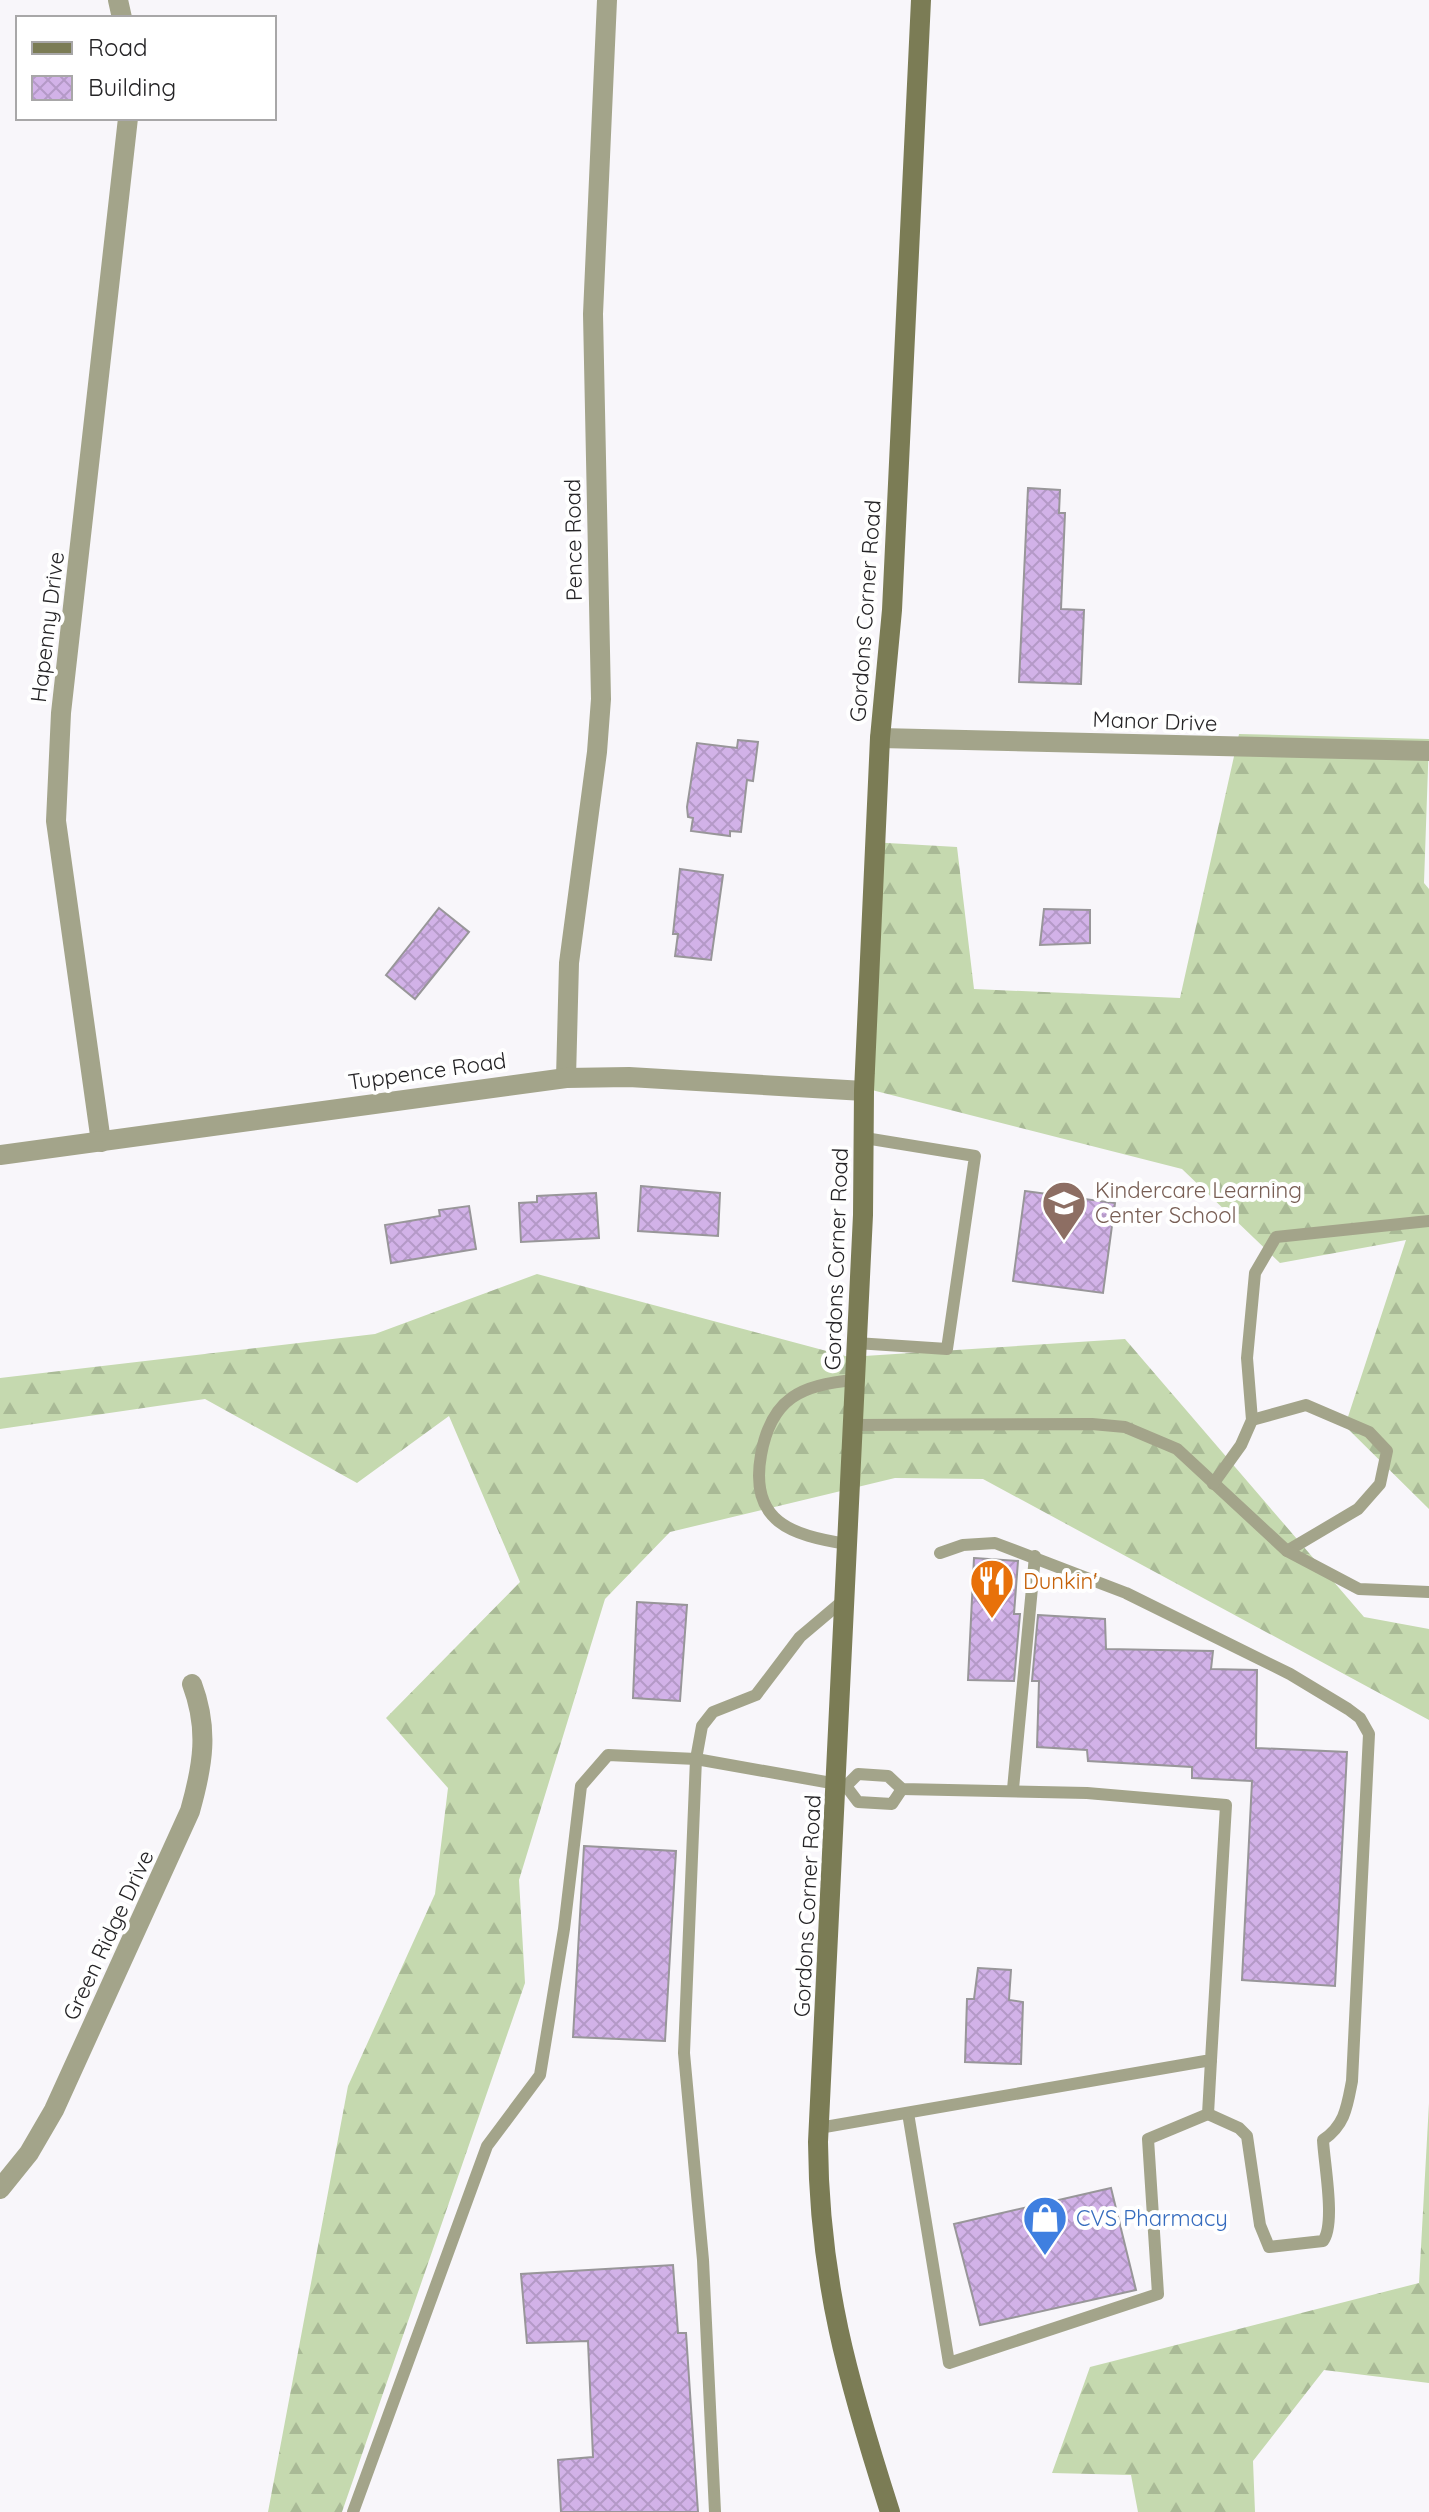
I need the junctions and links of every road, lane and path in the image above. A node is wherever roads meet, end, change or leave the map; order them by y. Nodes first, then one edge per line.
1 (607, 0) edge
2 (921, 0) edge
3 (128, 120) edge
4 (880, 738) junction
5 (1429, 751) edge
6 (566, 1078) junction
7 (864, 1091) junction
8 (865, 1138) junction
9 (101, 1142) junction
10 (0, 1155) edge
11 (1429, 1221) edge
12 (856, 1343) junction
13 (855, 1380) junction
14 (1252, 1420) junction
15 (853, 1425) junction
16 (1213, 1484) junction
17 (847, 1544) junction
18 (1287, 1551) junction
19 (940, 1553) dead end
20 (1035, 1556) junction
21 (1429, 1592) edge
22 (845, 1599) junction
23 (192, 1684) dead end
24 (696, 1759) junction
25 (841, 1785) junction
26 (902, 1789) junction
27 (1013, 1789) junction
28 (1211, 2060) junction
29 (908, 2113) junction
30 (1208, 2114) junction
31 (819, 2128) junction
32 (0, 2189) edge
33 (353, 2512) edge
34 (715, 2512) edge
35 (890, 2512) edge

1 - 6 street, Pence Road
2 - 4 street, Gordons Corner Road
3 - 9 street, Hapenny Drive
4 - 5 street, Manor Drive
4 - 7 street, Gordons Corner Road
6 - 7 street, Tuppence Road
6 - 9 street, Tuppence Road
7 - 8 street, Gordons Corner Road
8 - 12 street, Gordons Corner Road
8 - 12 lane
9 - 10 street, Tuppence Road
11 - 14 lane
12 - 13 street, Gordons Corner Road
13 - 15 street, Gordons Corner Road
13 - 17 lane
14 - 16 lane
14 - 18 lane
15 - 16 lane
15 - 17 street, Gordons Corner Road
16 - 18 lane
17 - 22 street, Gordons Corner Road
18 - 21 lane
19 - 20 lane
20 - 27 lane
20 - 30 lane
22 - 24 lane
22 - 25 street, Gordons Corner Road
23 - 32 street, Green Ridge Drive
24 - 25 lane
24 - 33 lane
24 - 34 lane
25 - 26 lane
25 - 26 lane
25 - 31 street, Gordons Corner Road
26 - 27 lane
27 - 28 lane
28 - 29 lane
28 - 30 lane
29 - 30 lane
29 - 31 lane
31 - 35 street, Gordons Corner Road

